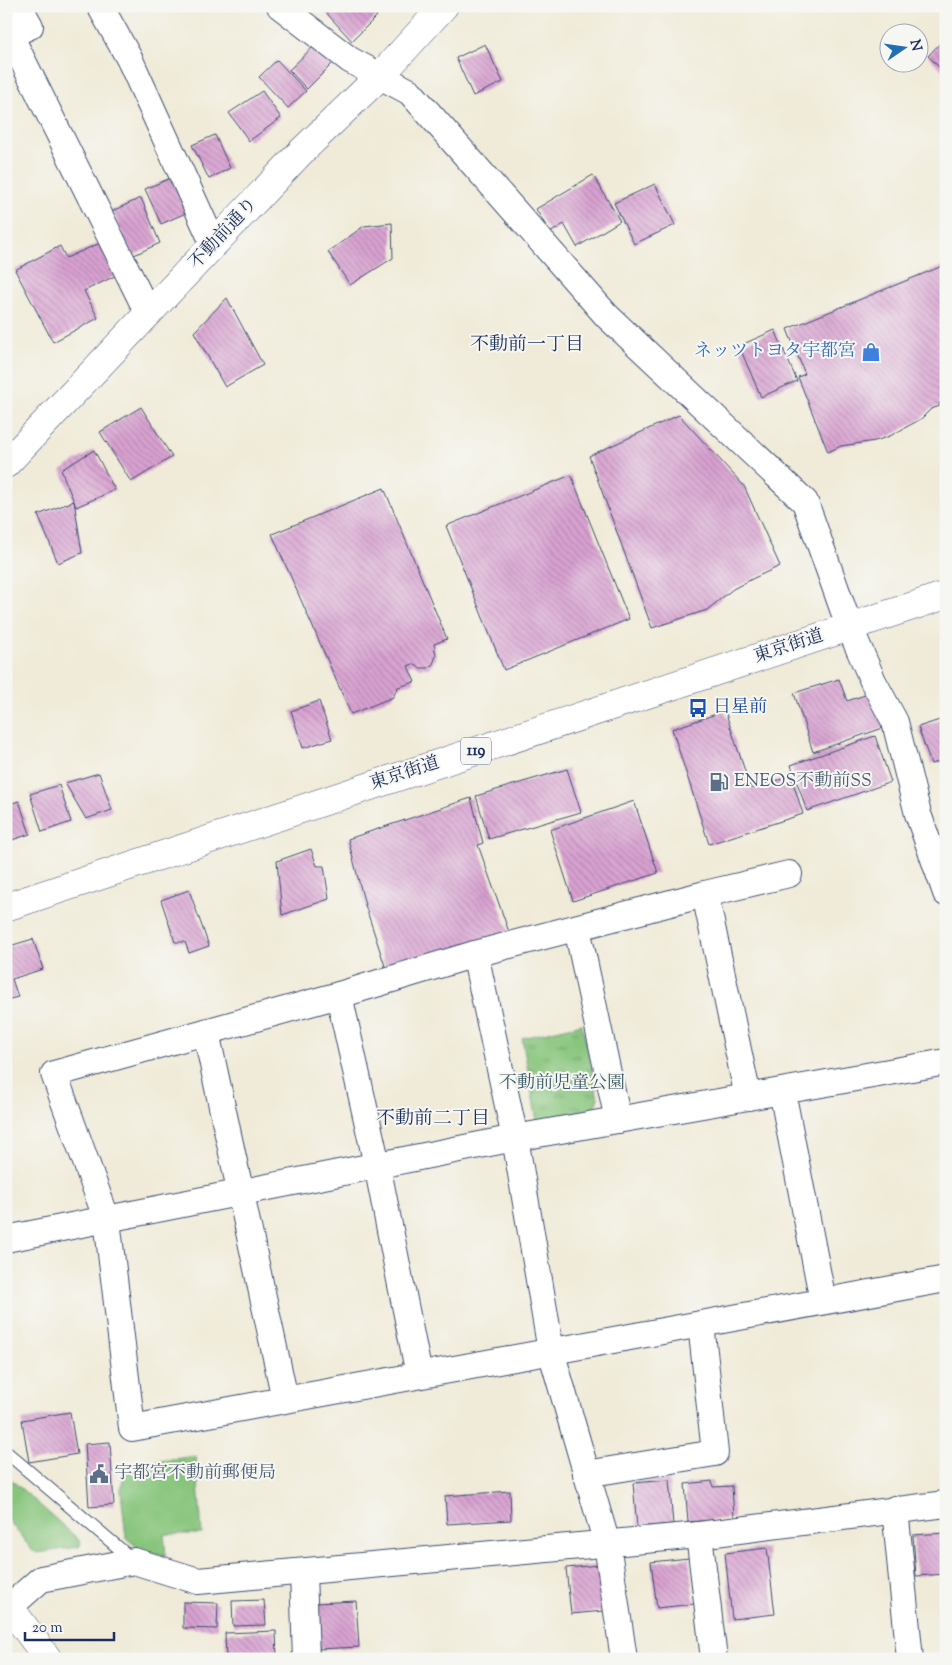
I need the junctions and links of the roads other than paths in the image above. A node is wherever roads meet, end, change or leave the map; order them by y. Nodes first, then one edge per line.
1 (19, 6) edge
2 (100, 6) edge
3 (280, 6) edge
4 (444, 6) edge
5 (380, 76) junction
6 (214, 245) junction
7 (148, 313) junction
8 (6, 464) edge
9 (946, 595) edge
10 (849, 626) junction
11 (788, 874) dead end
12 (946, 893) edge
13 (705, 894) junction
14 (6, 907) edge
15 (577, 928) junction
16 (475, 954) junction
17 (338, 995) junction
18 (206, 1032) junction
19 (946, 1062) edge
20 (782, 1091) junction
21 (748, 1097) junction
22 (618, 1120) junction
23 (515, 1138) junction
24 (378, 1166) junction
25 (241, 1192) junction
26 (107, 1220) junction
27 (6, 1239) edge
28 (946, 1279) edge
29 (823, 1301) junction
30 (701, 1324) junction
31 (551, 1351) junction
32 (419, 1375) junction
33 (285, 1399) junction
34 (6, 1452) edge
35 (586, 1474) junction
36 (946, 1504) edge
37 (895, 1509) junction
38 (699, 1535) junction
39 (607, 1544) junction
40 (134, 1560) junction
41 (303, 1572) junction
42 (8, 1607) edge
43 (48, 1659) edge
44 (306, 1659) edge
45 (624, 1659) edge
46 (714, 1659) edge
47 (910, 1659) edge

1 - 7 street
2 - 6 street
3 - 5 street
4 - 5 main road, 不動前通り
5 - 6 main road, 不動前通り
5 - 10 street
6 - 7 main road, 不動前通り
7 - 8 main road, 不動前通り
9 - 10 main road, 東京街道 / 119
10 - 12 street
10 - 14 main road, 東京街道 / 119
11 - 13 street
13 - 15 street
13 - 21 street
15 - 16 street
15 - 22 street
16 - 17 street
16 - 23 street
17 - 18 street
17 - 24 street
18 - 25 street
18 - 26 street
19 - 20 street
20 - 21 street
20 - 29 street
21 - 22 street
22 - 23 street
23 - 24 street
23 - 31 street
24 - 25 street
24 - 32 street
25 - 26 street
25 - 33 street
26 - 27 street
26 - 33 street
28 - 29 street
29 - 30 street
30 - 31 street
30 - 35 street
31 - 32 street
31 - 35 street
32 - 33 street
34 - 40 lane
35 - 39 street
36 - 37 street
37 - 38 street
37 - 47 street
38 - 39 street
38 - 46 street
39 - 41 street
39 - 45 street
40 - 41 street
40 - 42 street
41 - 44 street
42 - 43 main road

